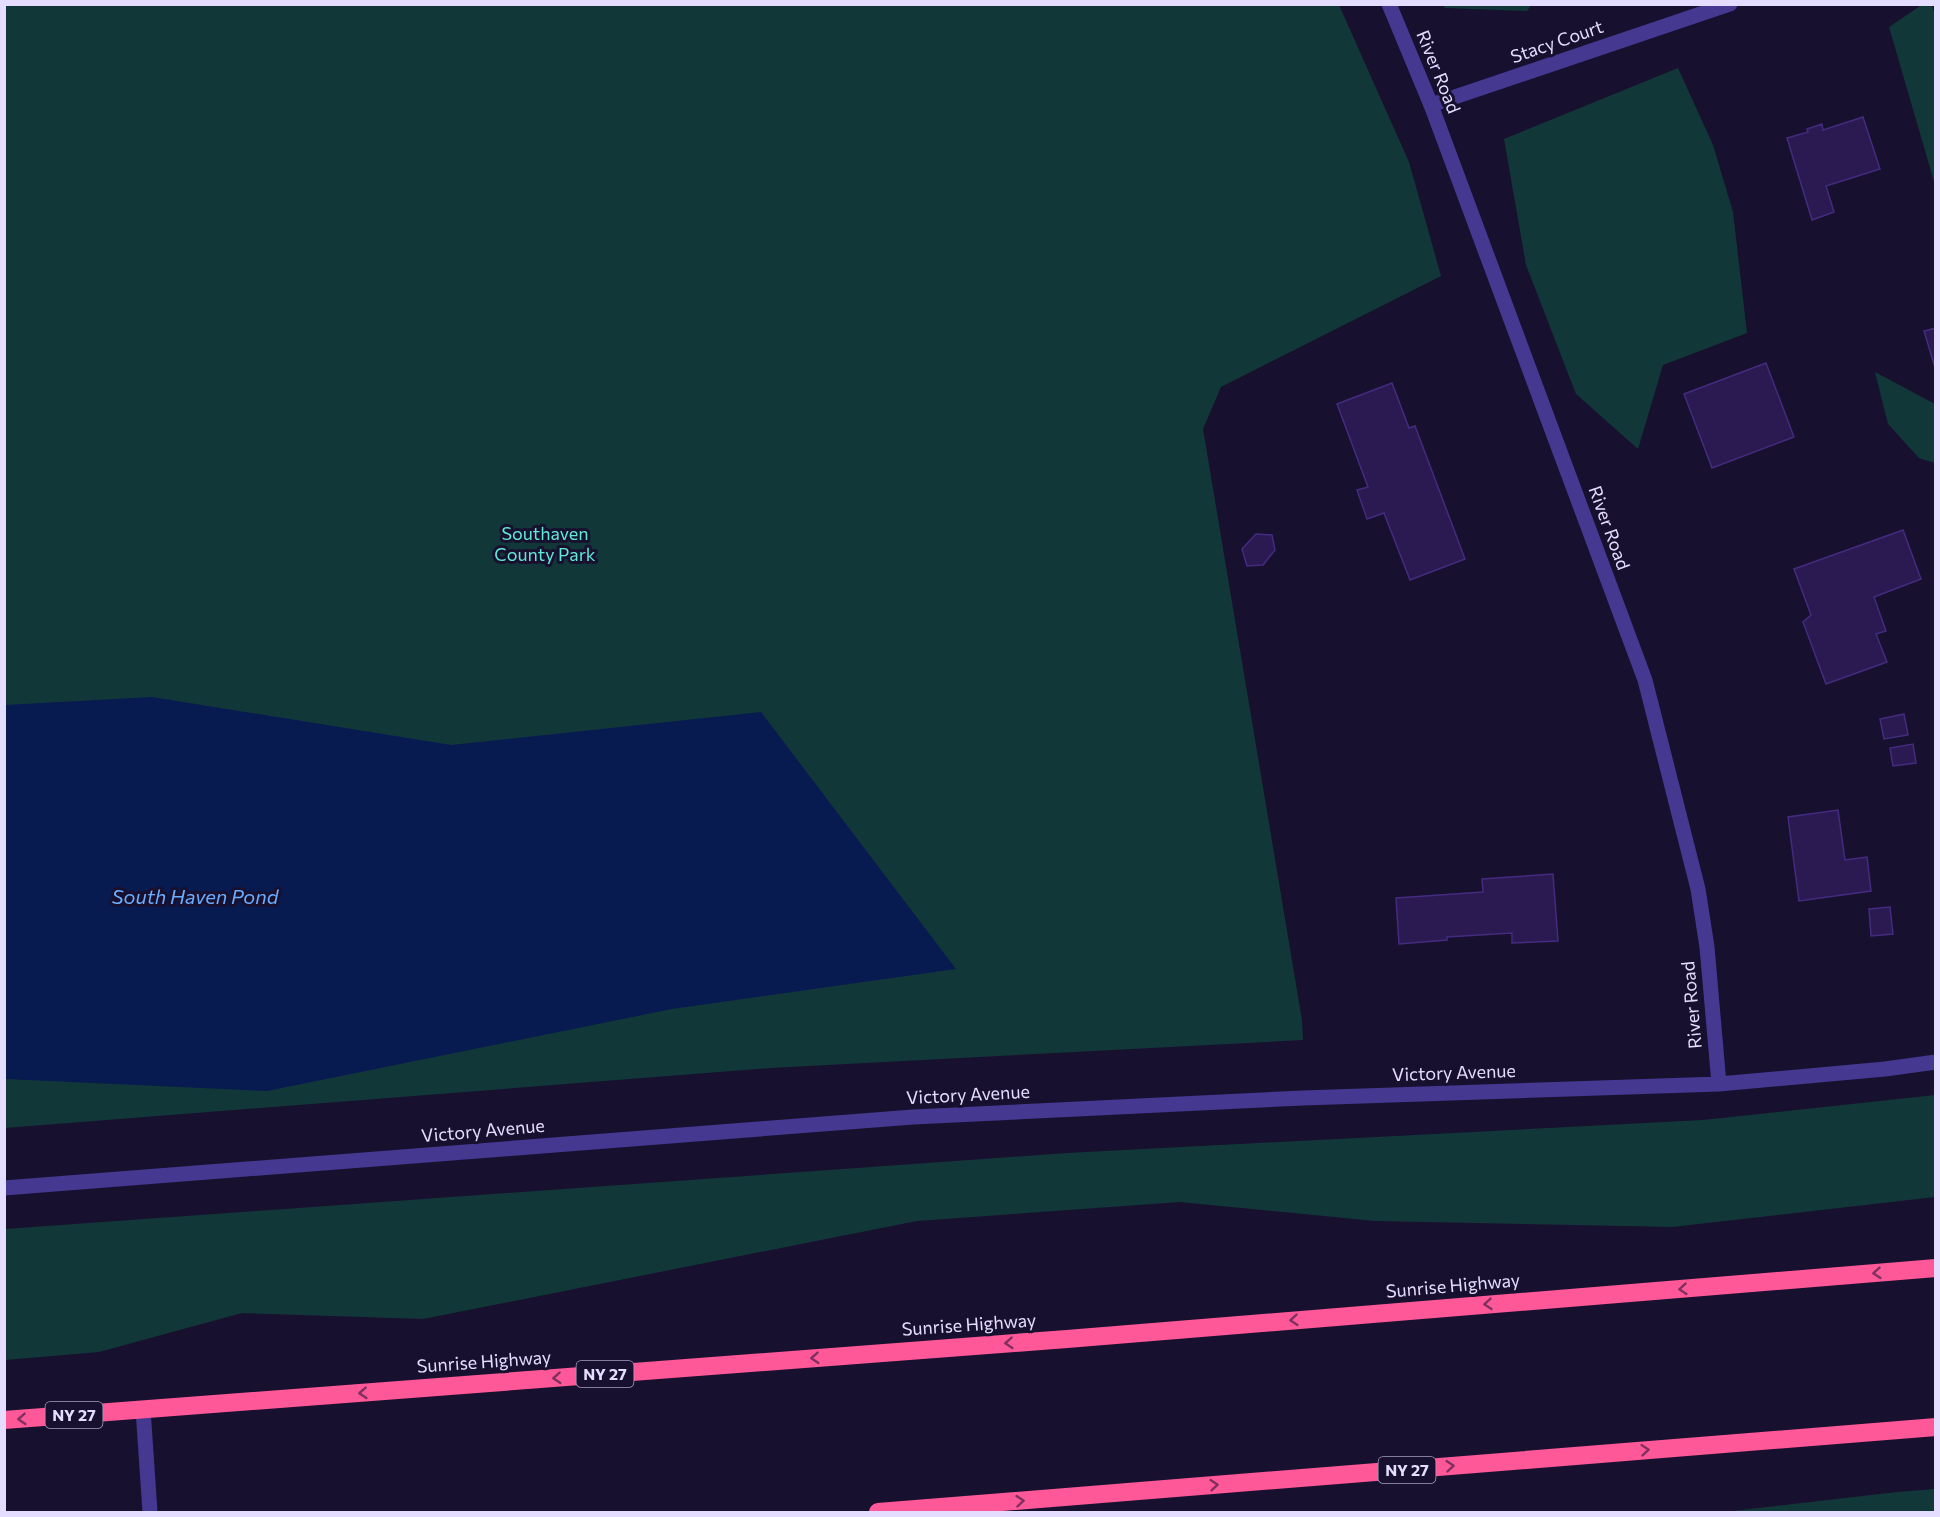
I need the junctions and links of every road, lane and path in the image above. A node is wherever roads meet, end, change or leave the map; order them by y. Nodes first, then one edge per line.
1 (1389, 4) edge
2 (1730, 4) edge
3 (1431, 105) junction
4 (1935, 1062) edge
5 (1719, 1084) junction
6 (4, 1188) edge
7 (1935, 1268) edge
8 (143, 1409) junction
9 (4, 1420) edge
10 (1935, 1427) edge
11 (150, 1512) edge
12 (878, 1512) edge

1 - 3 street, River Road
2 - 3 street, Stacy Court
3 - 5 street, River Road
4 - 5 street, Victory Avenue
5 - 6 street, Victory Avenue
7 -> 8 highway, Sunrise Highway / NY 27
8 -> 9 highway, Sunrise Highway / NY 27
8 - 11 street
12 -> 10 highway, NY 27

